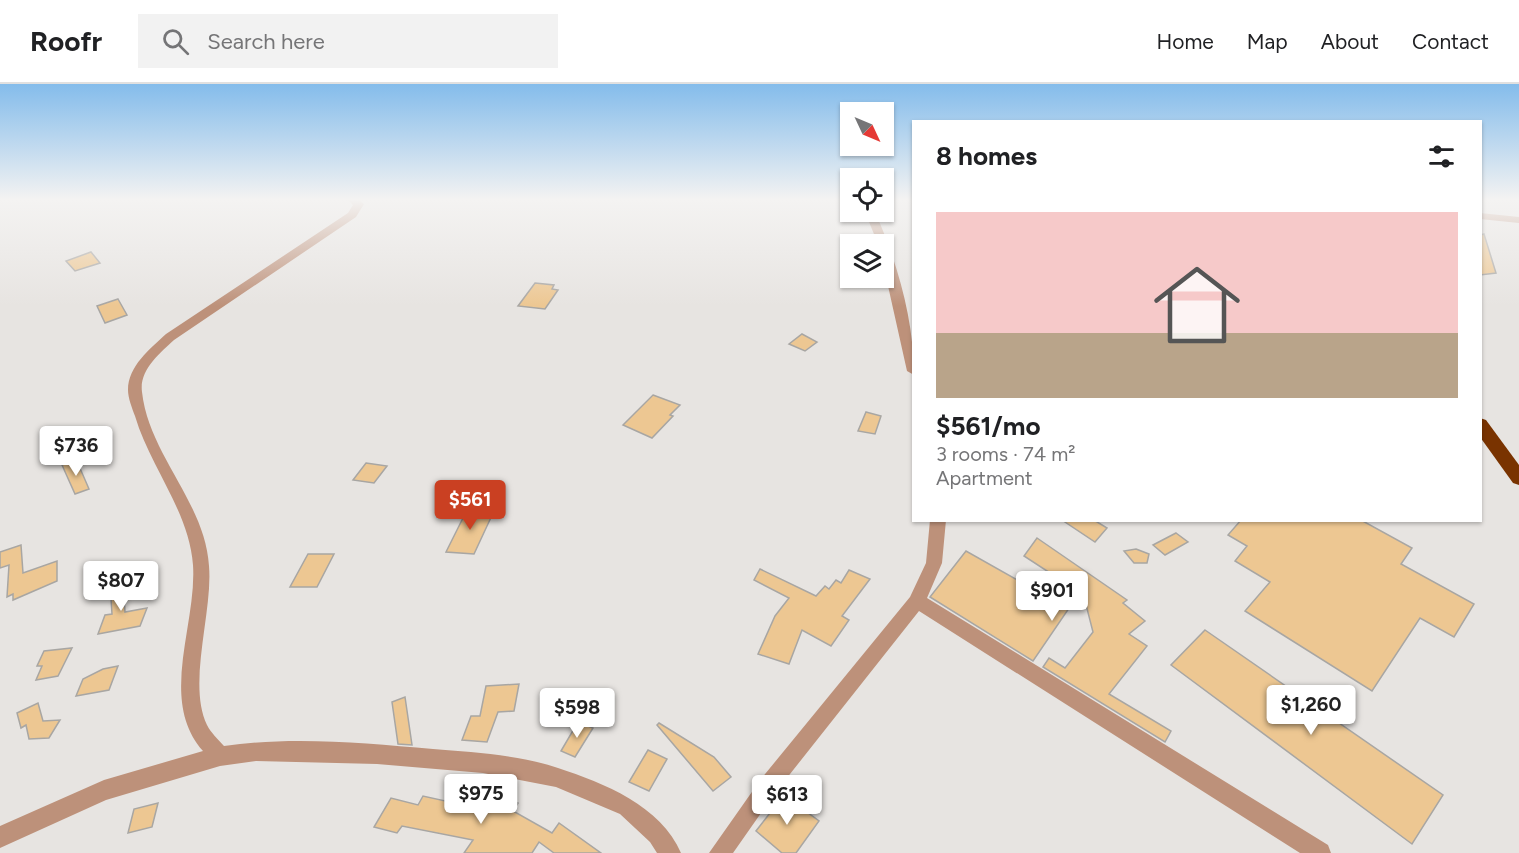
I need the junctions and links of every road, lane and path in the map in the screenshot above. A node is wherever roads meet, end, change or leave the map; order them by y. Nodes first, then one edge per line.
1 (322, 235) edge
2 (894, 288) edge
3 (912, 362) edge
4 (1482, 427) edge
5 (1519, 478) edge
6 (938, 522) edge
7 (917, 601) junction
8 (220, 756) junction
9 (0, 837) edge
10 (670, 853) edge
11 (720, 853) edge
12 (1320, 853) edge

1 - 8 street
2 - 3 street
4 - 5 highway
6 - 7 street
7 - 11 street
7 - 12 street
8 - 9 street
8 - 10 street

